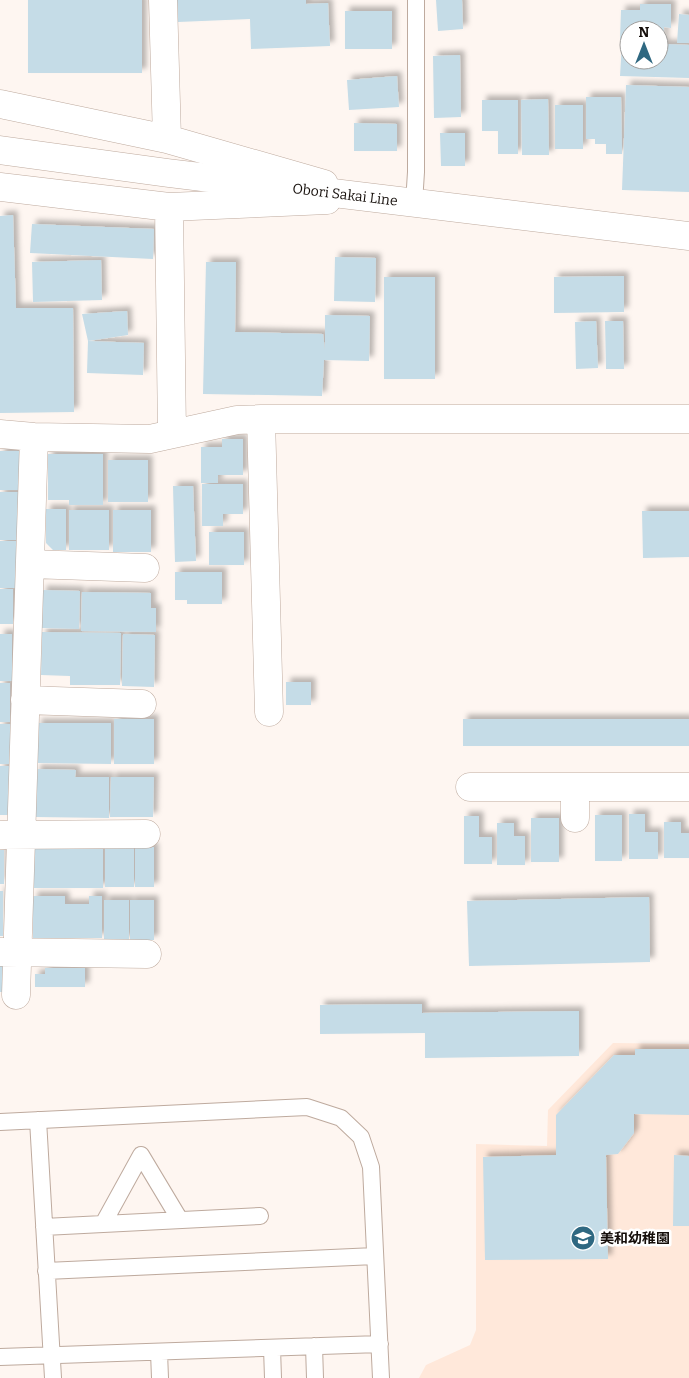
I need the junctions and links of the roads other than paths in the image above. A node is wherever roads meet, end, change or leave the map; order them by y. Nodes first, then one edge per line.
1 (164, 0) edge
2 (416, 0) edge
3 (0, 104) edge
4 (167, 139) junction
5 (0, 150) edge
6 (0, 187) edge
7 (371, 198) junction
8 (414, 203) junction
9 (168, 207) junction
10 (689, 236) edge
11 (261, 419) junction
12 (689, 419) edge
13 (0, 434) edge
14 (172, 434) junction
15 (34, 437) junction
16 (30, 564) junction
17 (145, 568) dead end
18 (25, 700) junction
19 (142, 704) dead end
20 (269, 712) dead end
21 (470, 788) dead end
22 (575, 788) junction
23 (689, 788) edge
24 (575, 818) dead end
25 (146, 834) dead end
26 (10, 835) edge
27 (9, 952) edge
28 (147, 954) dead end
29 (16, 994) dead end
30 (38, 1120) junction
31 (0, 1122) edge
32 (260, 1216) dead end
33 (180, 1220) junction
34 (104, 1224) junction
35 (44, 1227) junction
36 (375, 1256) junction
37 (46, 1271) junction
38 (380, 1344) junction
39 (314, 1346) junction
40 (272, 1348) junction
41 (159, 1352) junction
42 (51, 1355) junction
43 (0, 1357) edge
44 (52, 1378) edge
45 (160, 1378) edge
46 (273, 1378) edge
47 (315, 1378) edge
48 (381, 1378) edge

1 - 4 street
2 - 8 lane
3 - 4 street
4 - 7 street
5 - 7 street, Obori Sakai Line
6 - 9 street
7 - 8 street, Obori Sakai Line
7 - 9 street
8 - 10 street, Obori Sakai Line
9 - 14 street
11 - 12 street
11 - 14 street
11 - 20 street
13 - 15 street
14 - 15 street
15 - 16 street
16 - 17 street
16 - 18 street
18 - 19 street
18 - 26 street
21 - 22 street
22 - 23 street
22 - 24 street
25 - 26 street
26 - 27 street
27 - 28 street
27 - 29 street
30 - 31 lane
30 - 35 lane
30 - 36 lane
32 - 33 lane
33 - 34 lane
33 - 34 lane
34 - 35 lane
35 - 37 lane
36 - 37 lane
36 - 38 lane
37 - 42 lane
38 - 39 lane
38 - 48 lane
39 - 40 lane
39 - 47 lane
40 - 41 lane
40 - 46 lane
41 - 42 lane
41 - 45 lane
42 - 43 lane
42 - 44 lane

